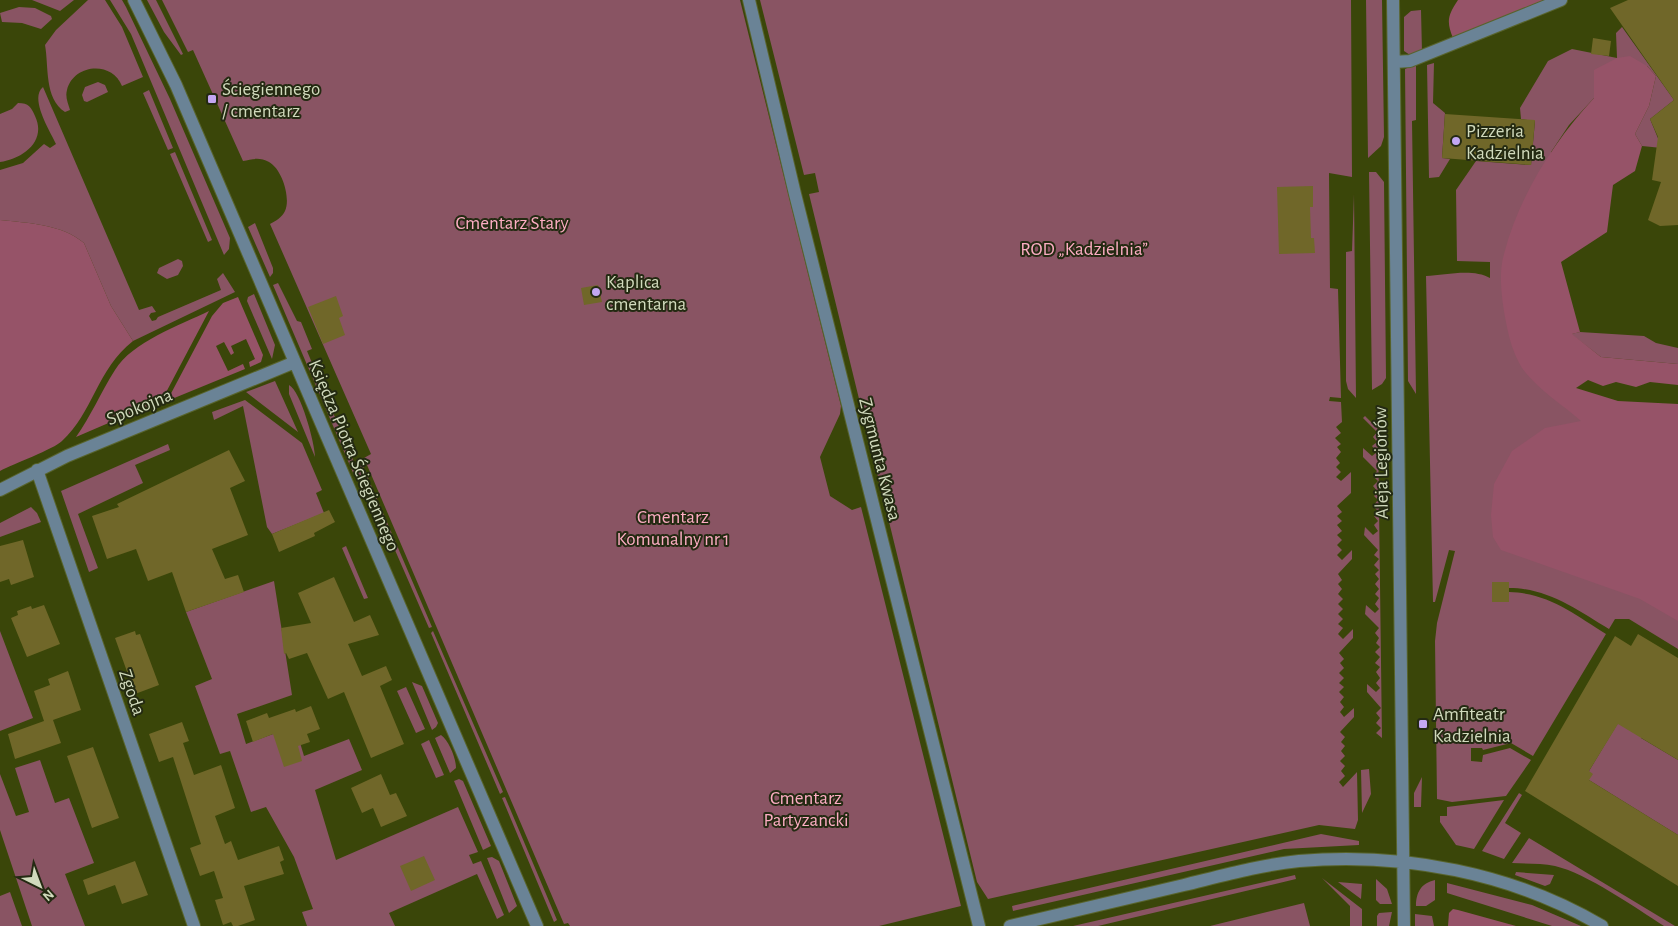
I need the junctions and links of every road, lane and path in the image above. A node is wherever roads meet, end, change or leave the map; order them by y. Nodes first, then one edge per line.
1 (134, 0) edge
2 (749, 0) edge
3 (1393, 0) edge
4 (1561, 0) edge
5 (1394, 62) junction
6 (295, 362) junction
7 (37, 470) junction
8 (0, 490) edge
9 (1402, 862) junction
10 (194, 926) edge
11 (537, 926) edge
12 (979, 926) edge
13 (1010, 926) edge
14 (1404, 926) edge
15 (1602, 926) edge

1 - 6 street, Księdza Piotra Ściegiennego
2 - 12 street, Zygmunta Kwasa
3 - 5 street, Aleja Legionów
4 - 5 street
5 - 9 street, Aleja Legionów
6 - 7 street, Spokojna
6 - 11 street, Księdza Piotra Ściegiennego
7 - 8 street, Spokojna
7 - 10 street, Zgoda
9 - 13 street
9 - 14 street, Aleja Legionów
9 - 15 street

